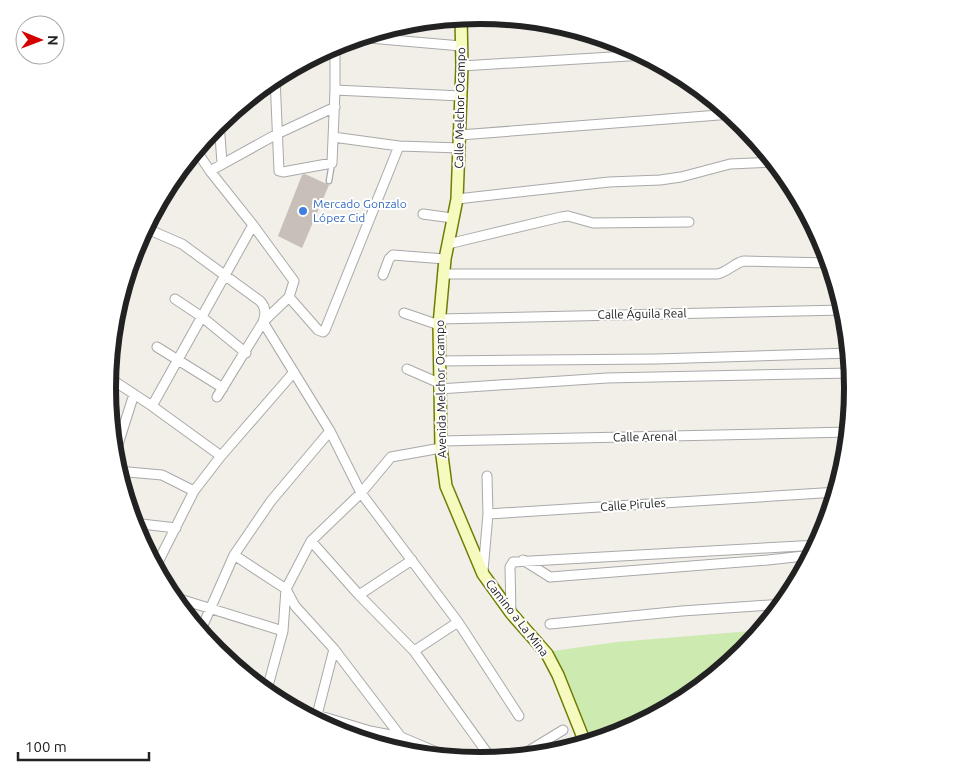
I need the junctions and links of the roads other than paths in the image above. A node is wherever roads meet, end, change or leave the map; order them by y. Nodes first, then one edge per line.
1 (461, 25) edge
2 (377, 39) edge
3 (462, 46) junction
4 (335, 54) edge
5 (630, 56) edge
6 (462, 66) junction
7 (275, 87) edge
8 (335, 90) junction
9 (462, 96) junction
10 (334, 107) junction
11 (722, 115) edge
12 (220, 134) edge
13 (277, 134) junction
14 (460, 135) junction
15 (333, 136) junction
16 (399, 146) junction
17 (460, 148) junction
18 (200, 155) edge
19 (767, 162) edge
20 (222, 163) junction
21 (332, 163) junction
22 (210, 170) junction
23 (329, 181) dead end
24 (457, 199) junction
25 (423, 214) dead end
26 (452, 218) junction
27 (689, 222) dead end
28 (253, 225) junction
29 (151, 231) edge
30 (448, 244) junction
31 (445, 259) junction
32 (823, 263) edge
33 (443, 274) junction
34 (225, 275) junction
35 (383, 275) dead end
36 (290, 297) junction
37 (175, 299) dead end
38 (837, 310) edge
39 (404, 312) dead end
40 (202, 317) junction
41 (263, 322) junction
42 (439, 322) junction
43 (157, 347) dead end
44 (246, 353) junction
45 (843, 353) edge
46 (178, 360) junction
47 (439, 361) junction
48 (407, 369) dead end
49 (294, 372) junction
50 (844, 373) edge
51 (116, 382) edge
52 (439, 386) junction
53 (223, 388) junction
54 (134, 394) junction
55 (217, 397) dead end
56 (152, 406) junction
57 (330, 431) junction
58 (842, 432) edge
59 (120, 439) edge
60 (441, 444) junction
61 (222, 456) junction
62 (126, 472) edge
63 (487, 476) dead end
64 (194, 491) junction
65 (830, 492) edge
66 (360, 493) junction
67 (488, 514) junction
68 (142, 524) edge
69 (176, 528) junction
70 (311, 541) junction
71 (810, 545) edge
72 (234, 555) junction
73 (805, 556) edge
74 (158, 558) edge
75 (412, 560) junction
76 (523, 560) junction
77 (483, 574) junction
78 (286, 589) junction
79 (359, 596) junction
80 (184, 601) edge
81 (774, 605) edge
82 (210, 610) junction
83 (511, 613) junction
84 (458, 622) junction
85 (550, 624) dead end
86 (203, 625) edge
87 (283, 631) junction
88 (334, 649) junction
89 (414, 651) junction
90 (268, 685) edge
91 (317, 715) edge
92 (519, 716) dead end
93 (335, 723) edge
94 (563, 730) dead end
95 (370, 731) junction
96 (368, 735) edge
97 (401, 737) junction
98 (583, 738) edge
99 (421, 747) joint
100 (426, 749) edge
101 (531, 750) edge
102 (487, 753) edge

1 - 3 street, Calle Melchor Ocampo
2 - 3 street
3 - 6 street, Calle Melchor Ocampo
4 - 8 street
5 - 6 street
6 - 9 street, Calle Melchor Ocampo
7 - 13 street
8 - 9 street
8 - 10 street
9 - 14 street, Calle Melchor Ocampo
10 - 13 street
10 - 15 street
11 - 14 street
12 - 20 street
13 - 20 street
13 - 21 street
14 - 17 street, Calle Melchor Ocampo
15 - 16 street
15 - 21 street
16 - 17 street
16 - 36 street
17 - 24 street, Calle Melchor Ocampo
18 - 22 street
19 - 24 street
20 - 22 street
21 - 23 lane
22 - 28 street
24 - 26 street, Avenida Melchor Ocampo
25 - 26 street
26 - 30 street, Avenida Melchor Ocampo
27 - 30 street
28 - 34 street
28 - 36 street
29 - 34 street
30 - 31 street, Avenida Melchor Ocampo
31 - 33 street, Avenida Melchor Ocampo
31 - 35 street
32 - 33 street
33 - 42 street, Avenida Melchor Ocampo
34 - 40 street
34 - 41 street
36 - 41 street
37 - 40 street
38 - 42 street, Calle Águila Real
39 - 42 street
40 - 44 street
40 - 46 street
41 - 44 street
41 - 49 street
42 - 47 street, Avenida Melchor Ocampo
43 - 46 street
44 - 53 street
45 - 47 street
46 - 53 street
46 - 56 street
47 - 52 street, Avenida Melchor Ocampo
48 - 52 street
49 - 57 street
49 - 61 street
50 - 52 street
51 - 54 street
52 - 60 street, Avenida Melchor Ocampo
53 - 55 street
54 - 56 street
54 - 59 street
56 - 61 street
57 - 66 street
57 - 72 street
58 - 60 street, Calle Arenal
60 - 66 street, Calle Arenal
60 - 77 street, Avenida Melchor Ocampo
61 - 64 street
62 - 64 street
63 - 67 street
64 - 69 street
65 - 67 street, Calle Pirules
66 - 70 street, Calle Arenal
66 - 75 street
67 - 77 street
68 - 69 street
69 - 74 street
70 - 78 street, Calle Arenal
70 - 79 street
71 - 76 street
72 - 78 street
72 - 82 street
73 - 76 street
75 - 79 street
75 - 84 street
76 - 83 street
77 - 83 street, Camino a La Mina
78 - 87 street
78 - 88 street
79 - 89 street
80 - 82 street
81 - 85 street
82 - 86 street
82 - 87 street
83 - 98 street, Camino a La Mina
84 - 89 street
84 - 92 street
87 - 90 street
88 - 91 street
88 - 97 street
89 - 102 street
93 - 95 street
94 - 101 street
95 - 96 street
95 - 97 street
97 - 99 street
99 - 100 street

